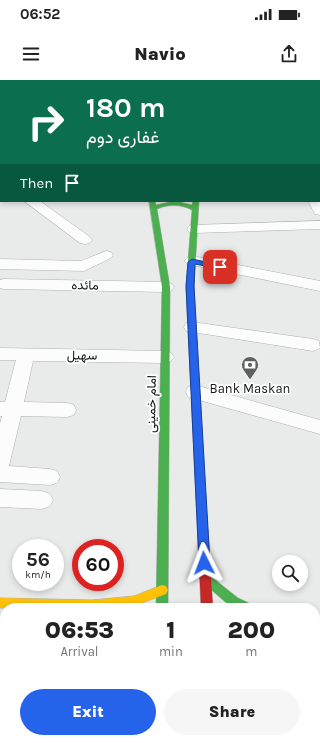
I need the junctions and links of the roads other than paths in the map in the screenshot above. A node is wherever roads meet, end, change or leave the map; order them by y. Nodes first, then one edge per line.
1 (32, 202) edge
2 (153, 205) edge
3 (195, 205) edge
4 (320, 225) edge
5 (194, 229) junction
6 (85, 240) dead end
7 (106, 255) dead end
8 (192, 262) junction
9 (6, 264) edge
10 (320, 286) edge
11 (166, 287) junction
12 (2, 289) edge
13 (192, 327) junction
14 (313, 345) dead end
15 (0, 354) edge
16 (26, 354) junction
17 (165, 357) junction
18 (196, 392) junction
19 (6, 409) edge
20 (67, 410) dead end
21 (320, 427) edge
22 (0, 463) edge
23 (0, 474) edge
24 (50, 478) dead end
25 (0, 498) edge
26 (42, 500) dead end
27 (205, 578) junction
28 (162, 590) junction
29 (126, 603) edge
30 (162, 603) edge
31 (207, 603) edge
32 (236, 603) edge

1 - 6 street
2 - 3 main road
2 - 11 main road, امام خمینی
3 - 5 main road
4 - 5 street
5 - 8 main road
7 - 9 street
8 - 10 street
8 - 13 main road
9 - 12 street
11 - 12 street, مائده
11 - 17 main road, امام خمینی
13 - 14 street
13 - 18 main road
15 - 16 street, سهیل
16 - 17 street, سهیل
16 - 19 street
17 - 28 main road, امام خمینی
18 - 21 street
18 - 27 main road
19 - 20 street
19 - 22 street
23 - 24 street
25 - 26 street
27 - 31 main road
27 - 32 main road
28 - 29 main road
28 - 30 main road, امام خمینی

